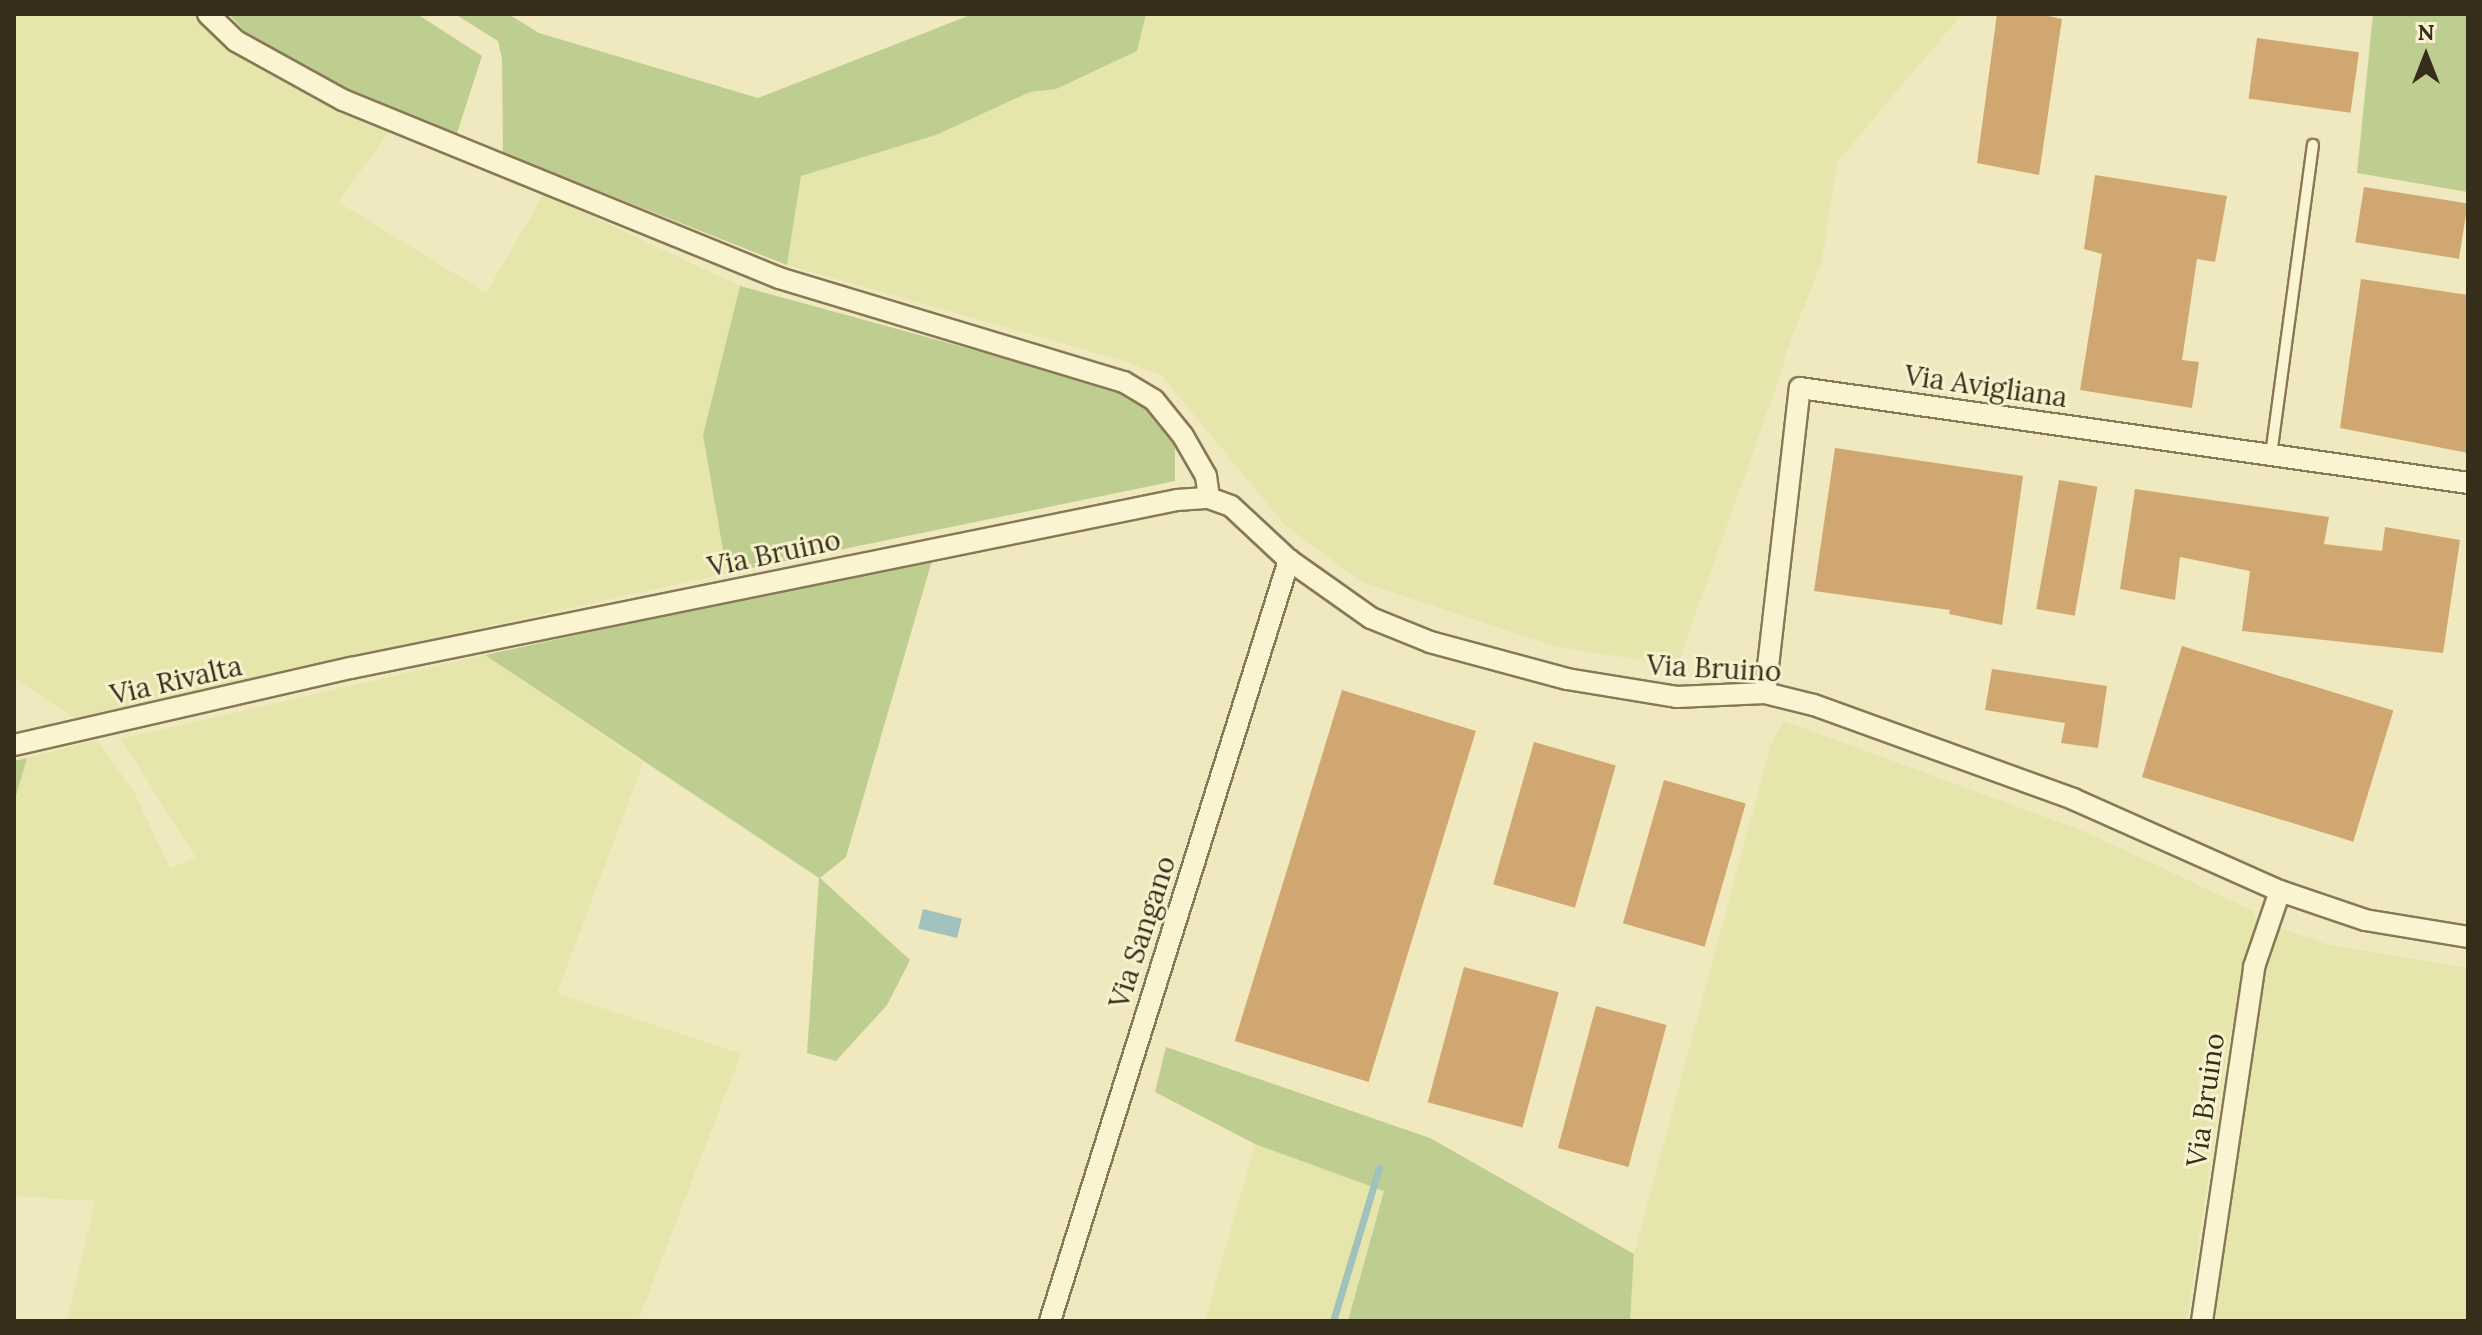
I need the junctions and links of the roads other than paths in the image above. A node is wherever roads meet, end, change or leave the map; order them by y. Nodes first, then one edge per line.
1 (208, 14) edge
2 (2313, 145) dead end
3 (2271, 455) junction
4 (2468, 483) edge
5 (1209, 498) junction
6 (1289, 560) junction
7 (351, 668) joint
8 (1765, 693) junction
9 (14, 745) edge
10 (2280, 891) junction
11 (2468, 937) edge
12 (1050, 1321) edge
13 (2202, 1321) edge

1 - 5 street
2 - 3 lane
3 - 4 street, Via Avigliana
3 - 8 street, Via Avigliana
5 - 6 street, Via Bruino
5 - 7 street, Via Bruino
6 - 8 street, Via Bruino
6 - 12 street, Via Sangano
7 - 9 street, Via Rivalta
8 - 10 street, Via Bruino
10 - 11 street, Via Bruino
10 - 13 street, Via Bruino

